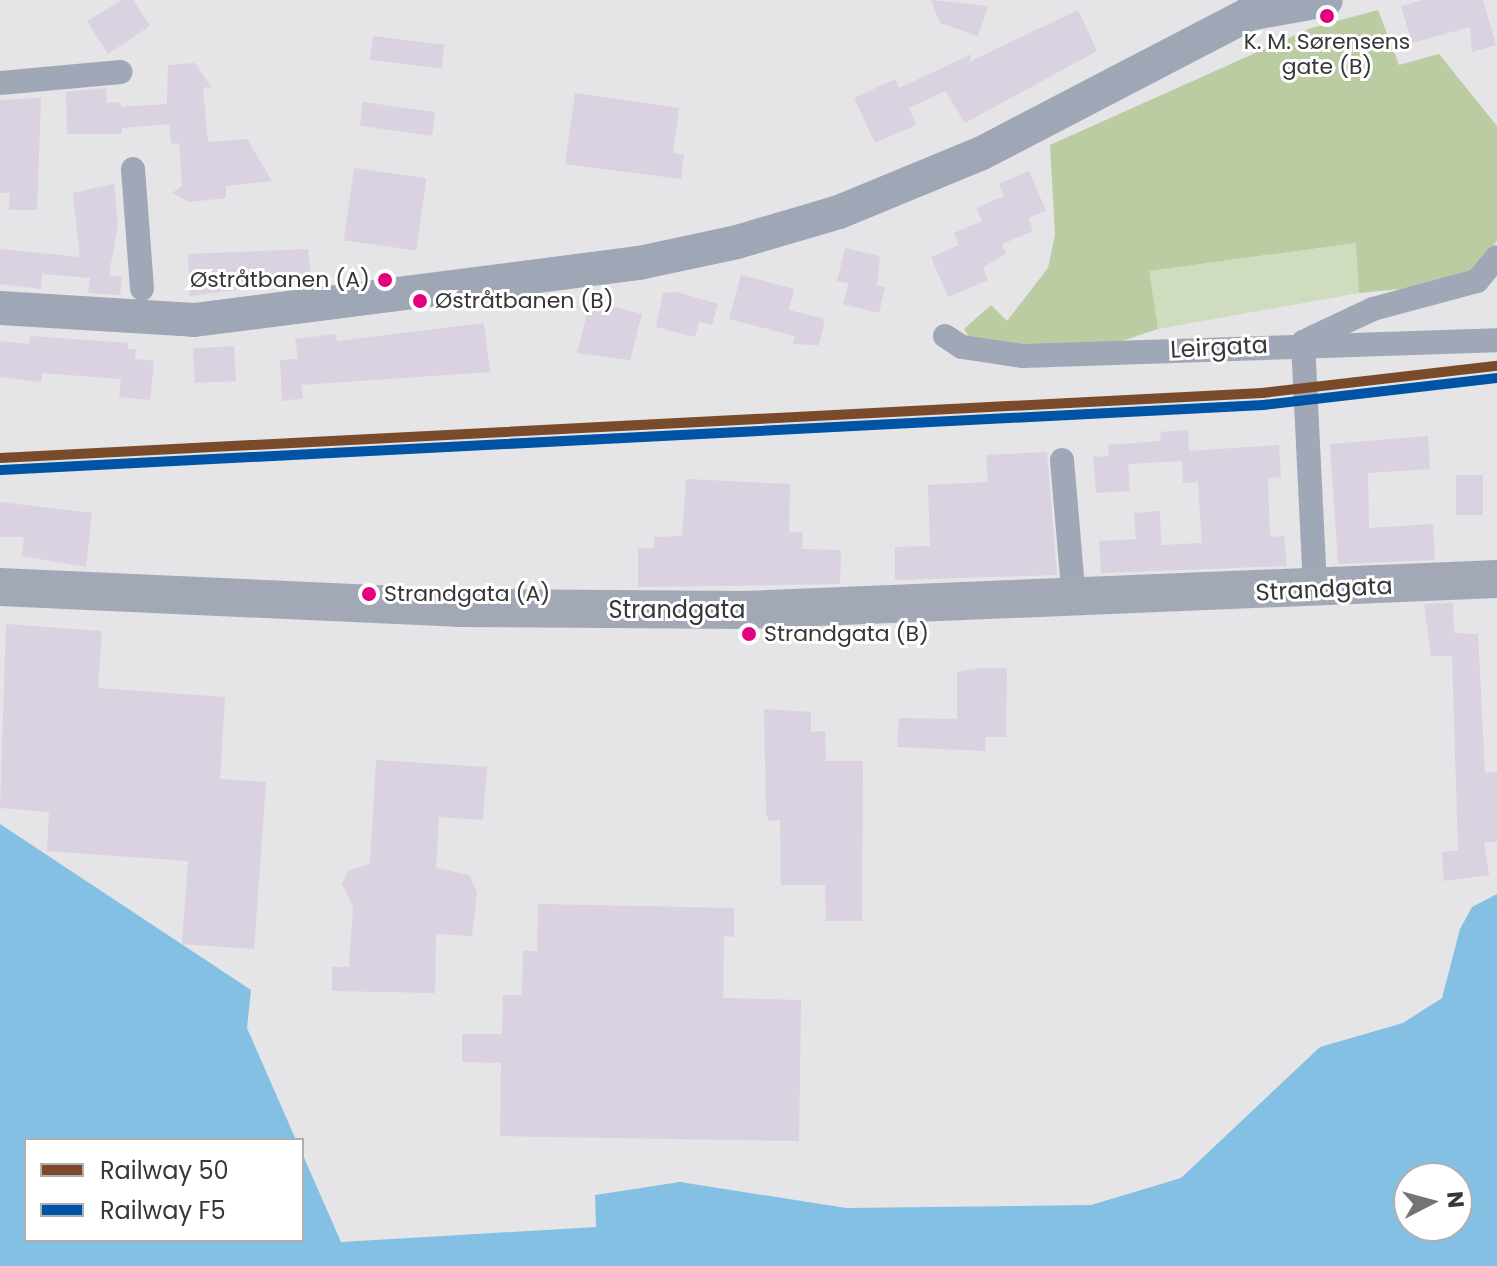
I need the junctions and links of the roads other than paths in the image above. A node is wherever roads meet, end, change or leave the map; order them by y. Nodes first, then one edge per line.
1 (1311, 2) edge
2 (121, 72) dead end
3 (0, 83) edge
4 (133, 169) dead end
5 (1497, 257) edge
6 (142, 289) dead end
7 (0, 308) edge
8 (945, 336) dead end
9 (1497, 340) edge
10 (1303, 342) junction
11 (1062, 460) dead end
12 (1497, 579) edge
13 (0, 587) edge
14 (1315, 590) junction
15 (1074, 599) junction

1 - 7 street
2 - 3 street
4 - 6 street
5 - 10 street
8 - 10 street, Leirgata
9 - 10 street, Leirgata
10 - 14 street
11 - 15 street
12 - 14 main road, Strandgata
13 - 15 main road, Strandgata
14 - 15 main road, Strandgata

